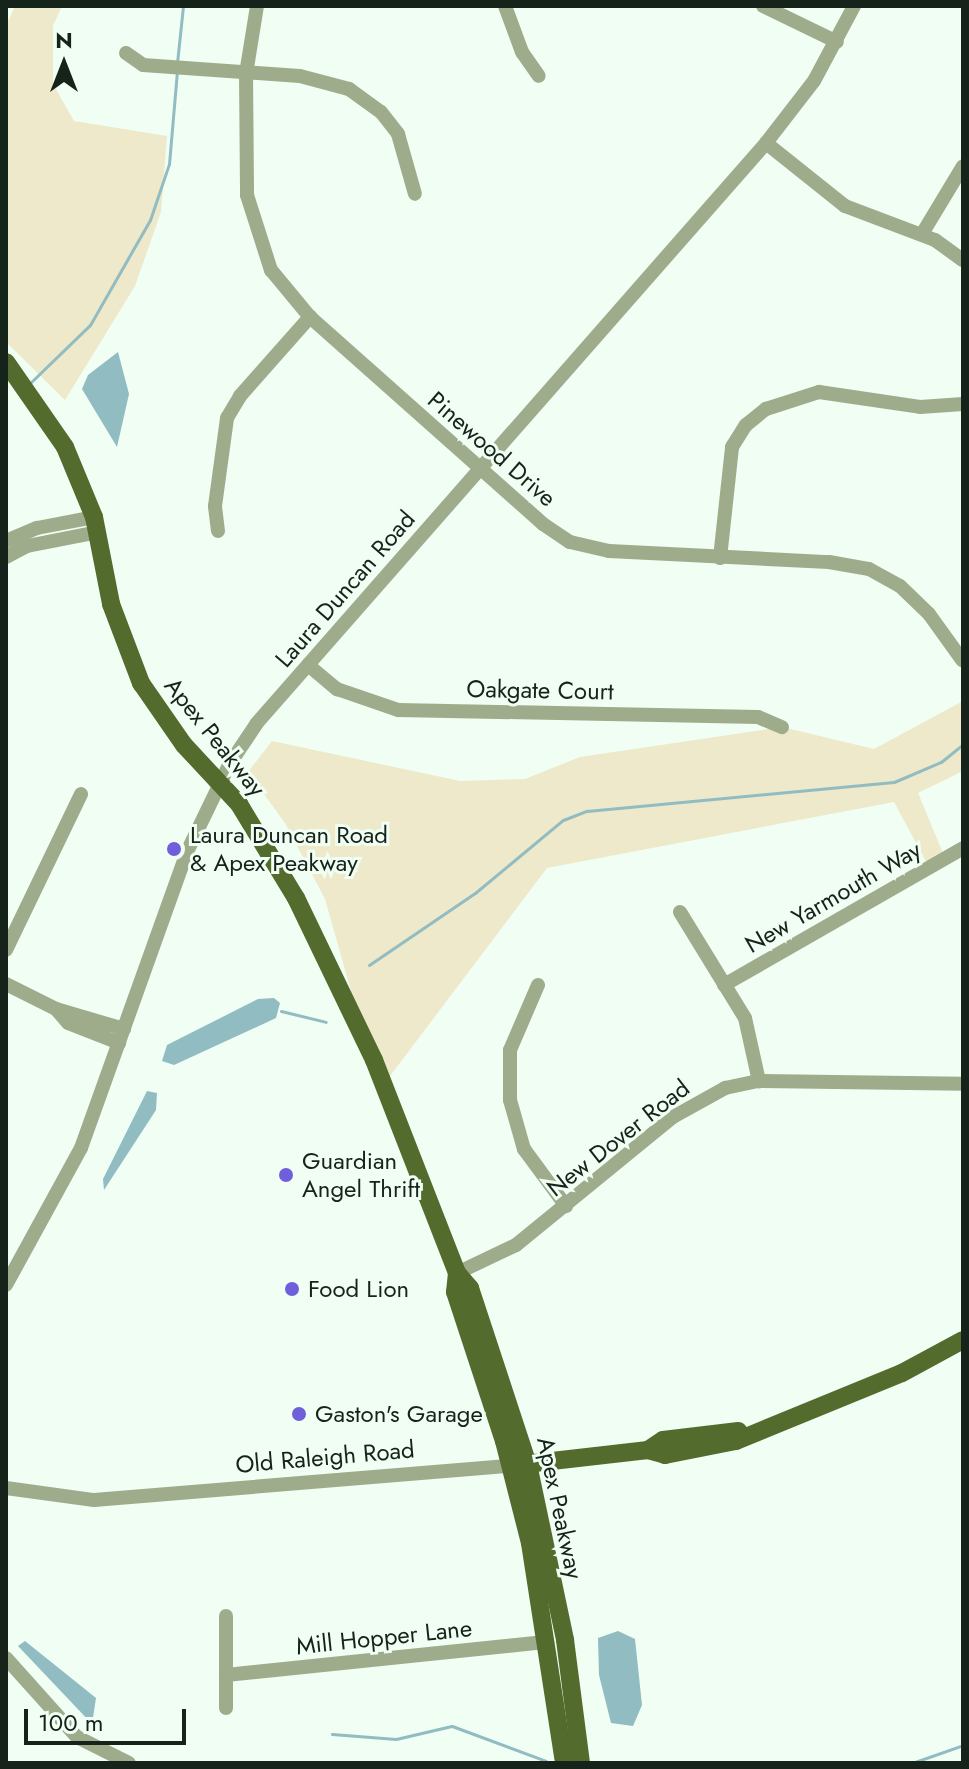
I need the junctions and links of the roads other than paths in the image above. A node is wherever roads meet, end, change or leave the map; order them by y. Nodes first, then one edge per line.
1 (257, 6) edge
2 (505, 6) edge
3 (763, 6) edge
4 (854, 6) edge
5 (837, 42) junction
6 (126, 53) dead end
7 (246, 74) junction
8 (539, 76) dead end
9 (766, 143) junction
10 (963, 166) edge
11 (415, 194) dead end
12 (922, 234) junction
13 (963, 260) edge
14 (310, 317) junction
15 (6, 362) edge
16 (963, 404) edge
17 (478, 466) junction
18 (96, 524) junction
19 (218, 531) dead end
20 (6, 541) edge
21 (6, 557) edge
22 (720, 558) junction
23 (962, 660) edge
24 (308, 665) junction
25 (782, 727) dead end
26 (221, 783) junction
27 (81, 794) dead end
28 (963, 848) edge
29 (680, 912) dead end
30 (6, 950) edge
31 (6, 984) edge
32 (538, 985) dead end
33 (724, 985) junction
34 (121, 1036) junction
35 (759, 1081) junction
36 (963, 1084) edge
37 (566, 1206) junction
38 (457, 1273) junction
39 (6, 1285) edge
40 (963, 1340) edge
41 (519, 1465) junction
42 (6, 1488) edge
43 (226, 1616) dead end
44 (547, 1642) junction
45 (6, 1658) edge
46 (226, 1675) junction
47 (226, 1708) dead end
48 (129, 1763) edge
49 (564, 1763) edge
50 (581, 1763) edge

1 - 7 street, Pinewood Drive
2 - 8 street
3 - 5 street
4 - 5 street, Laura Duncan Road
5 - 9 street, Laura Duncan Road
6 - 7 street
7 - 11 street
7 - 14 street, Pinewood Drive
9 - 12 street
9 - 17 street, Laura Duncan Road
10 - 12 street
12 - 13 street
14 - 17 street, Pinewood Drive
14 - 19 street
15 - 18 main road, Apex Peakway
16 - 22 street
17 - 22 street, Pinewood Drive
17 - 24 street, Laura Duncan Road
18 - 20 street
18 - 21 street
18 - 26 main road, Apex Peakway
22 - 23 street, Pinewood Drive
24 - 25 street, Oakgate Court
24 - 26 street, Laura Duncan Road
26 - 34 street, Laura Duncan Road
26 - 38 main road, Apex Peakway
27 - 30 street
28 - 33 street, New Yarmouth Way
29 - 33 street
31 - 34 street
32 - 37 street
33 - 35 street
34 - 39 street, Laura Duncan Road
35 - 36 street, New Dover Road
35 - 37 street, New Dover Road
37 - 38 street, New Dover Road
38 - 41 main road, Apex Peakway
40 - 41 main road, Old Raleigh Road
41 - 42 street, Old Raleigh Road
41 - 44 main road, Apex Peakway
41 - 50 main road, Apex Peakway
43 - 46 street
44 - 46 street, Mill Hopper Lane
44 - 49 main road, Apex Peakway
45 - 48 street
46 - 47 street

